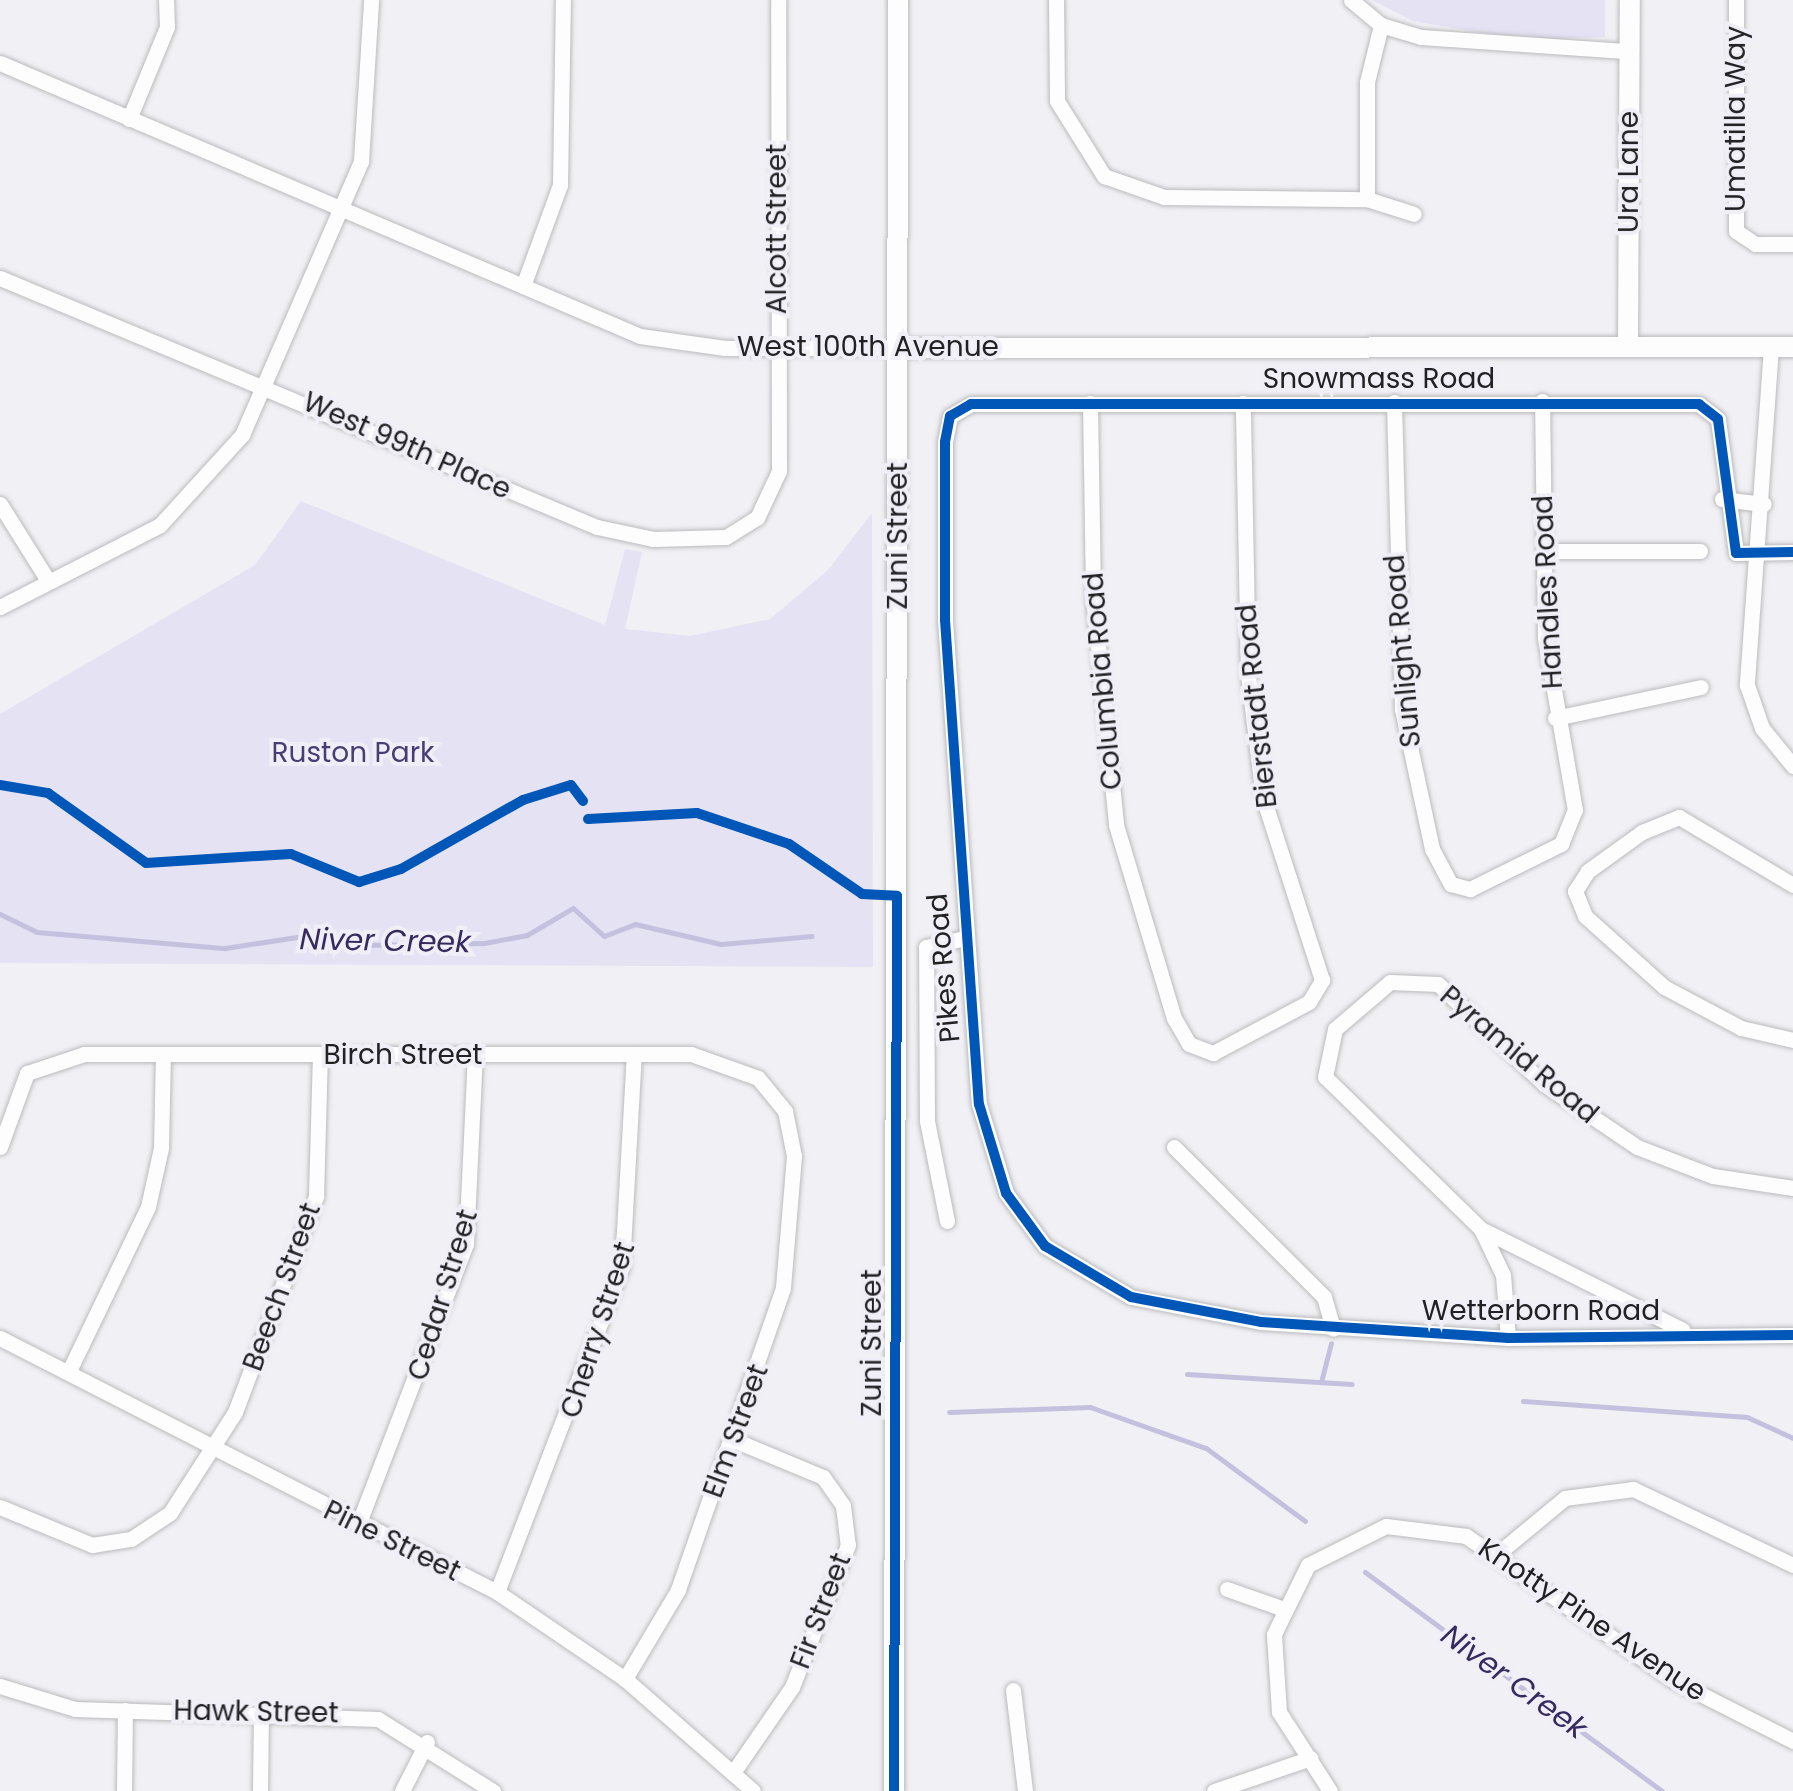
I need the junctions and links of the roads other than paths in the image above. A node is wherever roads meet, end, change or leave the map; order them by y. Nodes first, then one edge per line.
1 (166, 0) edge
2 (371, 0) edge
3 (563, 0) edge
4 (778, 0) edge
5 (898, 0) edge
6 (1056, 0) edge
7 (1351, 0) edge
8 (1630, 0) edge
9 (1736, 0) edge
10 (1381, 25) junction
11 (1630, 52) junction
12 (0, 62) edge
13 (129, 119) junction
14 (1367, 199) junction
15 (339, 212) junction
16 (1414, 214) dead end
17 (1793, 244) edge
18 (0, 278) edge
19 (523, 286) junction
20 (1628, 345) junction
21 (1771, 347) junction
22 (1793, 347) edge
23 (776, 348) junction
24 (898, 348) junction
25 (266, 384) junction
26 (1542, 401) junction
27 (1394, 402) junction
28 (1090, 403) junction
29 (1242, 403) junction
30 (954, 411) joint
31 (779, 457) joint
32 (1722, 499) junction
33 (0, 504) edge
34 (1764, 504) junction
35 (1544, 551) junction
36 (1700, 551) dead end
37 (1793, 552) edge
38 (1756, 558) junction
39 (49, 582) junction
40 (0, 607) edge
41 (1701, 687) dead end
42 (1555, 718) junction
43 (1793, 766) edge
44 (1514, 871) joint
45 (1793, 885) edge
46 (962, 940) junction
47 (1263, 1028) joint
48 (1793, 1040) edge
49 (475, 1054) junction
50 (634, 1054) junction
51 (320, 1055) junction
52 (163, 1056) junction
53 (0, 1146) edge
54 (1174, 1147) dead end
55 (794, 1166) joint
56 (1793, 1188) edge
57 (948, 1221) dead end
58 (1481, 1230) junction
59 (1288, 1324) joint
60 (1332, 1330) junction
61 (1690, 1333) junction
62 (1793, 1335) edge
63 (0, 1338) edge
64 (1508, 1338) junction
65 (68, 1371) junction
66 (734, 1440) junction
67 (214, 1450) junction
68 (0, 1507) edge
69 (358, 1525) junction
70 (1496, 1555) junction
71 (1793, 1565) edge
72 (1227, 1589) dead end
73 (497, 1592) junction
74 (1281, 1608) junction
75 (625, 1680) junction
76 (0, 1686) edge
77 (1013, 1690) dead end
78 (125, 1710) junction
79 (261, 1710) junction
80 (1793, 1741) edge
81 (427, 1742) junction
82 (1311, 1758) junction
83 (734, 1771) junction
84 (124, 1791) edge
85 (260, 1791) edge
86 (402, 1791) edge
87 (493, 1791) edge
88 (753, 1791) edge
89 (894, 1791) edge
90 (1026, 1791) edge
91 (1214, 1791) edge
92 (1330, 1791) edge

1 - 13 street
2 - 15 street
3 - 19 street
4 - 23 street, Alcott Street
5 - 24 street, Zuni Street
6 - 14 street
7 - 10 street
8 - 11 street, Ura Lane
9 - 17 street, Umatilla Way
10 - 11 street
10 - 14 street
11 - 20 street, Ura Lane
12 - 13 street, West 100th Avenue
13 - 15 street, West 100th Avenue
14 - 16 street
15 - 19 street, West 100th Avenue
15 - 25 street
18 - 25 street, West 99th Place
19 - 23 street, West 100th Avenue
20 - 21 street, West 100th Avenue
20 - 24 street, West 100th Avenue
21 - 22 street, West 100th Avenue
21 - 34 street
23 - 24 street, West 100th Avenue
23 - 31 street, Alcott Street
24 - 89 street, Zuni Street
25 - 31 street, West 99th Place
25 - 39 street
26 - 27 street, Snowmass Road
26 - 32 street, Snowmass Road
26 - 35 street, Handles Road
27 - 29 street, Snowmass Road
27 - 44 street, Sunlight Road
28 - 29 street, Snowmass Road
28 - 30 street, Snowmass Road
28 - 47 street, Columbia Road
29 - 47 street, Bierstadt Road
30 - 46 street, Pikes Road
32 - 34 street
32 - 38 street
33 - 39 street
34 - 38 street
35 - 36 street
35 - 42 street, Handles Road
37 - 38 street
38 - 43 street
39 - 40 street
41 - 42 street
42 - 44 street, Handles Road
45 - 48 street
46 - 57 street
46 - 59 street, Pikes Road
49 - 50 street, Birch Street
49 - 51 street, Birch Street
49 - 69 street, Cedar Street
50 - 55 street, Birch Street
50 - 73 street, Cherry Street
51 - 52 street, Birch Street
51 - 67 street, Beech Street
52 - 53 street, Birch Street
52 - 65 street
54 - 60 street
55 - 66 street, Elm Street
56 - 58 street, Pyramid Road
58 - 61 street, Wetterborn Road
58 - 64 street, Pyramid Road
59 - 60 street, Wetterborn Road
60 - 64 street, Wetterborn Road
61 - 62 street, Wetterborn Road
61 - 64 street, Wetterborn Road
63 - 65 street, Pine Street
65 - 67 street, Pine Street
66 - 75 street, Elm Street
66 - 83 street, Fir Street
67 - 68 street, Beech Street
67 - 69 street, Pine Street
69 - 73 street, Pine Street
70 - 71 street
70 - 74 street, Knotty Pine Avenue
70 - 80 street, Knotty Pine Avenue
72 - 74 street
73 - 75 street, Pine Street
74 - 82 street, Knotty Pine Avenue
75 - 83 street, Pine Street
76 - 78 street, Hawk Street
77 - 90 street
78 - 79 street, Hawk Street
78 - 84 street
79 - 81 street, Hawk Street
79 - 85 street
81 - 86 street
81 - 87 street, Hawk Street
82 - 91 street
82 - 92 street, Knotty Pine Avenue
83 - 88 street, Pine Street

